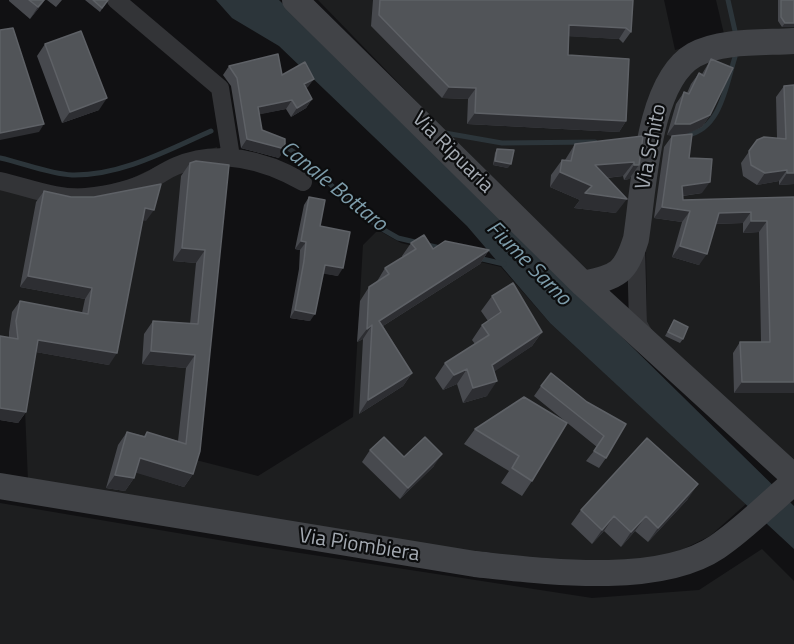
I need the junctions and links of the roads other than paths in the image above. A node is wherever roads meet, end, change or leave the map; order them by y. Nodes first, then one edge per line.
1 (116, 0) edge
2 (295, 0) edge
3 (794, 41) edge
4 (231, 157) junction
5 (0, 181) edge
6 (303, 182) dead end
7 (636, 239) junction
8 (583, 284) junction
9 (649, 345) junction
10 (794, 477) edge
11 (794, 482) edge
12 (0, 486) edge

1 - 4 street
2 - 8 street, Via Ripuaria
3 - 7 street, Via Schito
4 - 5 street
4 - 6 street
7 - 8 street, Via Schito
7 - 9 street
8 - 9 street, Via Ripuaria
9 - 10 street, Via Ripuaria
11 - 12 street, Via Piombiera

